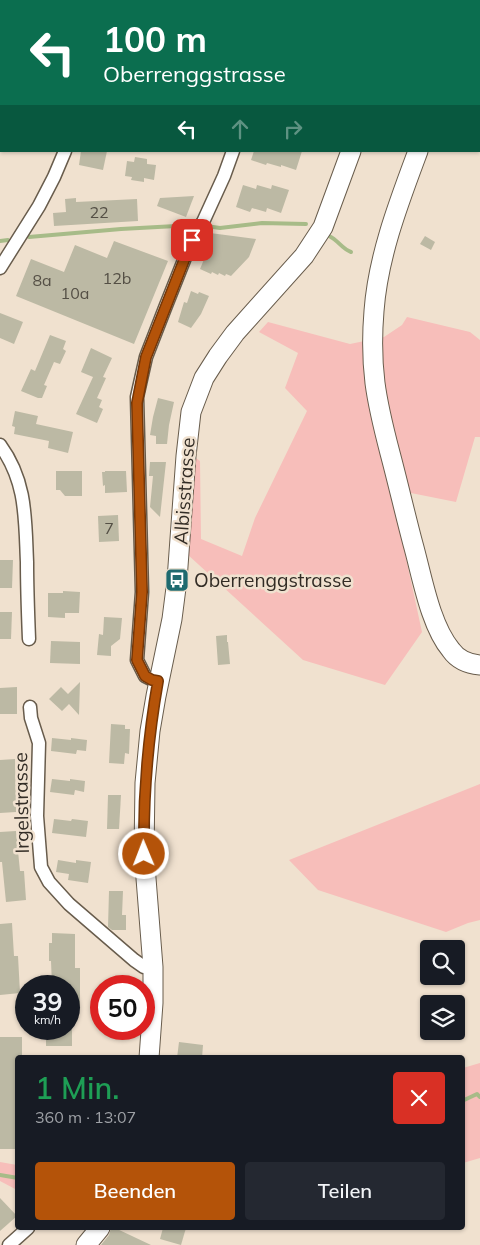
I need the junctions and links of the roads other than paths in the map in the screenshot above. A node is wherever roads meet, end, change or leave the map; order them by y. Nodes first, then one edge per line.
1 (65, 152) edge
2 (233, 152) edge
3 (351, 152) edge
4 (418, 152) edge
5 (0, 268) edge
6 (0, 445) edge
7 (29, 639) dead end
8 (480, 665) edge
9 (158, 681) junction
10 (30, 706) dead end
11 (153, 967) junction
12 (149, 1055) edge
13 (26, 1230) edge
14 (98, 1230) edge
15 (9, 1245) edge
16 (86, 1245) edge

1 - 5 street
2 - 9 street
3 - 9 main road, Albisstrasse
4 - 8 main road
6 - 7 street
9 - 11 main road, Albisstrasse
10 - 11 street, Irgelstrasse
11 - 12 main road, Albisstrasse
13 - 15 street
14 - 16 main road

